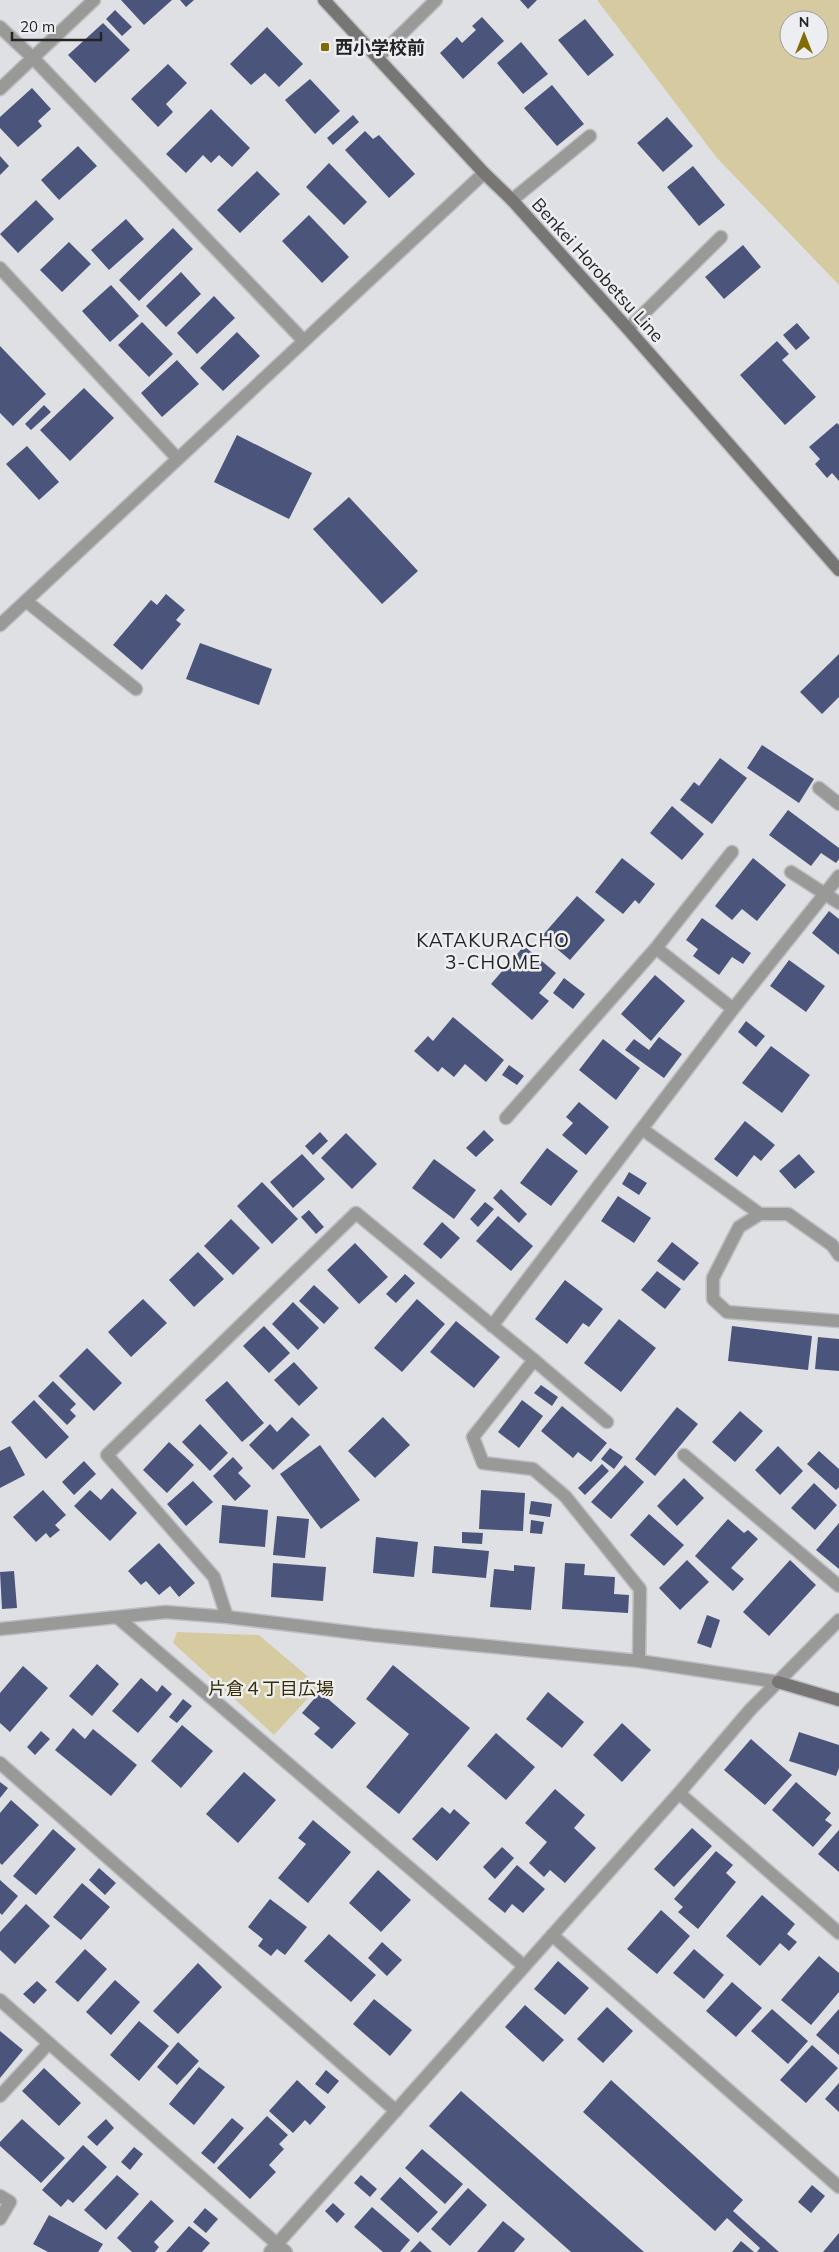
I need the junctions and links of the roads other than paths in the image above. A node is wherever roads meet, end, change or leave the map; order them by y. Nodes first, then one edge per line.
1 (94, 0) edge
2 (324, 0) edge
3 (436, 0) edge
4 (0, 27) edge
5 (378, 57) junction
6 (32, 58) junction
7 (0, 89) edge
8 (590, 136) dead end
9 (484, 173) junction
10 (512, 200) junction
11 (721, 237) dead end
12 (0, 268) edge
13 (628, 329) junction
14 (304, 341) junction
15 (177, 458) junction
16 (839, 570) edge
17 (26, 601) junction
18 (0, 625) edge
19 (136, 689) dead end
20 (819, 788) dead end
21 (839, 804) edge
22 (732, 852) dead end
23 (790, 872) dead end
24 (839, 876) edge
25 (825, 894) junction
26 (839, 903) edge
27 (656, 948) junction
28 (733, 1009) junction
29 (506, 1118) dead end
30 (642, 1128) junction
31 (760, 1214) junction
32 (835, 1250) edge
33 (839, 1321) edge
34 (492, 1326) junction
35 (534, 1360) junction
36 (607, 1422) dead end
37 (684, 1455) dead end
38 (839, 1586) edge
39 (117, 1617) junction
40 (227, 1617) junction
41 (839, 1620) edge
42 (0, 1630) edge
43 (639, 1661) junction
44 (778, 1682) junction
45 (839, 1700) edge
46 (0, 1763) edge
47 (679, 1793) junction
48 (839, 1933) edge
49 (552, 1935) junction
50 (524, 1966) junction
51 (0, 2000) edge
52 (48, 2043) junction
53 (0, 2096) edge
54 (396, 2111) junction
55 (839, 2187) edge
56 (0, 2196) edge
57 (0, 2218) edge
58 (278, 2249) edge

1 - 6 street
2 - 5 main road, Benkei Horobetsu Line
3 - 5 street
4 - 6 street
5 - 9 main road, Benkei Horobetsu Line
6 - 7 street
6 - 14 street
8 - 10 street
9 - 10 main road, Benkei Horobetsu Line
9 - 14 street
10 - 13 main road, Benkei Horobetsu Line
11 - 13 street
12 - 15 street
13 - 16 main road, Benkei Horobetsu Line
14 - 15 street
15 - 17 street
17 - 18 street
17 - 19 street
20 - 21 street
22 - 27 street
23 - 25 street
24 - 25 street
25 - 26 street
25 - 28 street
27 - 28 street
27 - 29 street
28 - 30 street
30 - 31 street
30 - 34 street
31 - 32 street
31 - 33 street
34 - 35 street
34 - 40 street
35 - 36 street
35 - 43 street
37 - 38 street
39 - 40 street
39 - 42 street
39 - 50 street
40 - 43 street
41 - 44 street
43 - 44 street
44 - 45 main road
44 - 47 street
46 - 54 street
47 - 48 street
47 - 49 street
49 - 50 street
49 - 55 street
50 - 54 street
51 - 52 street
52 - 53 street
52 - 58 street
54 - 58 street
56 - 57 street

